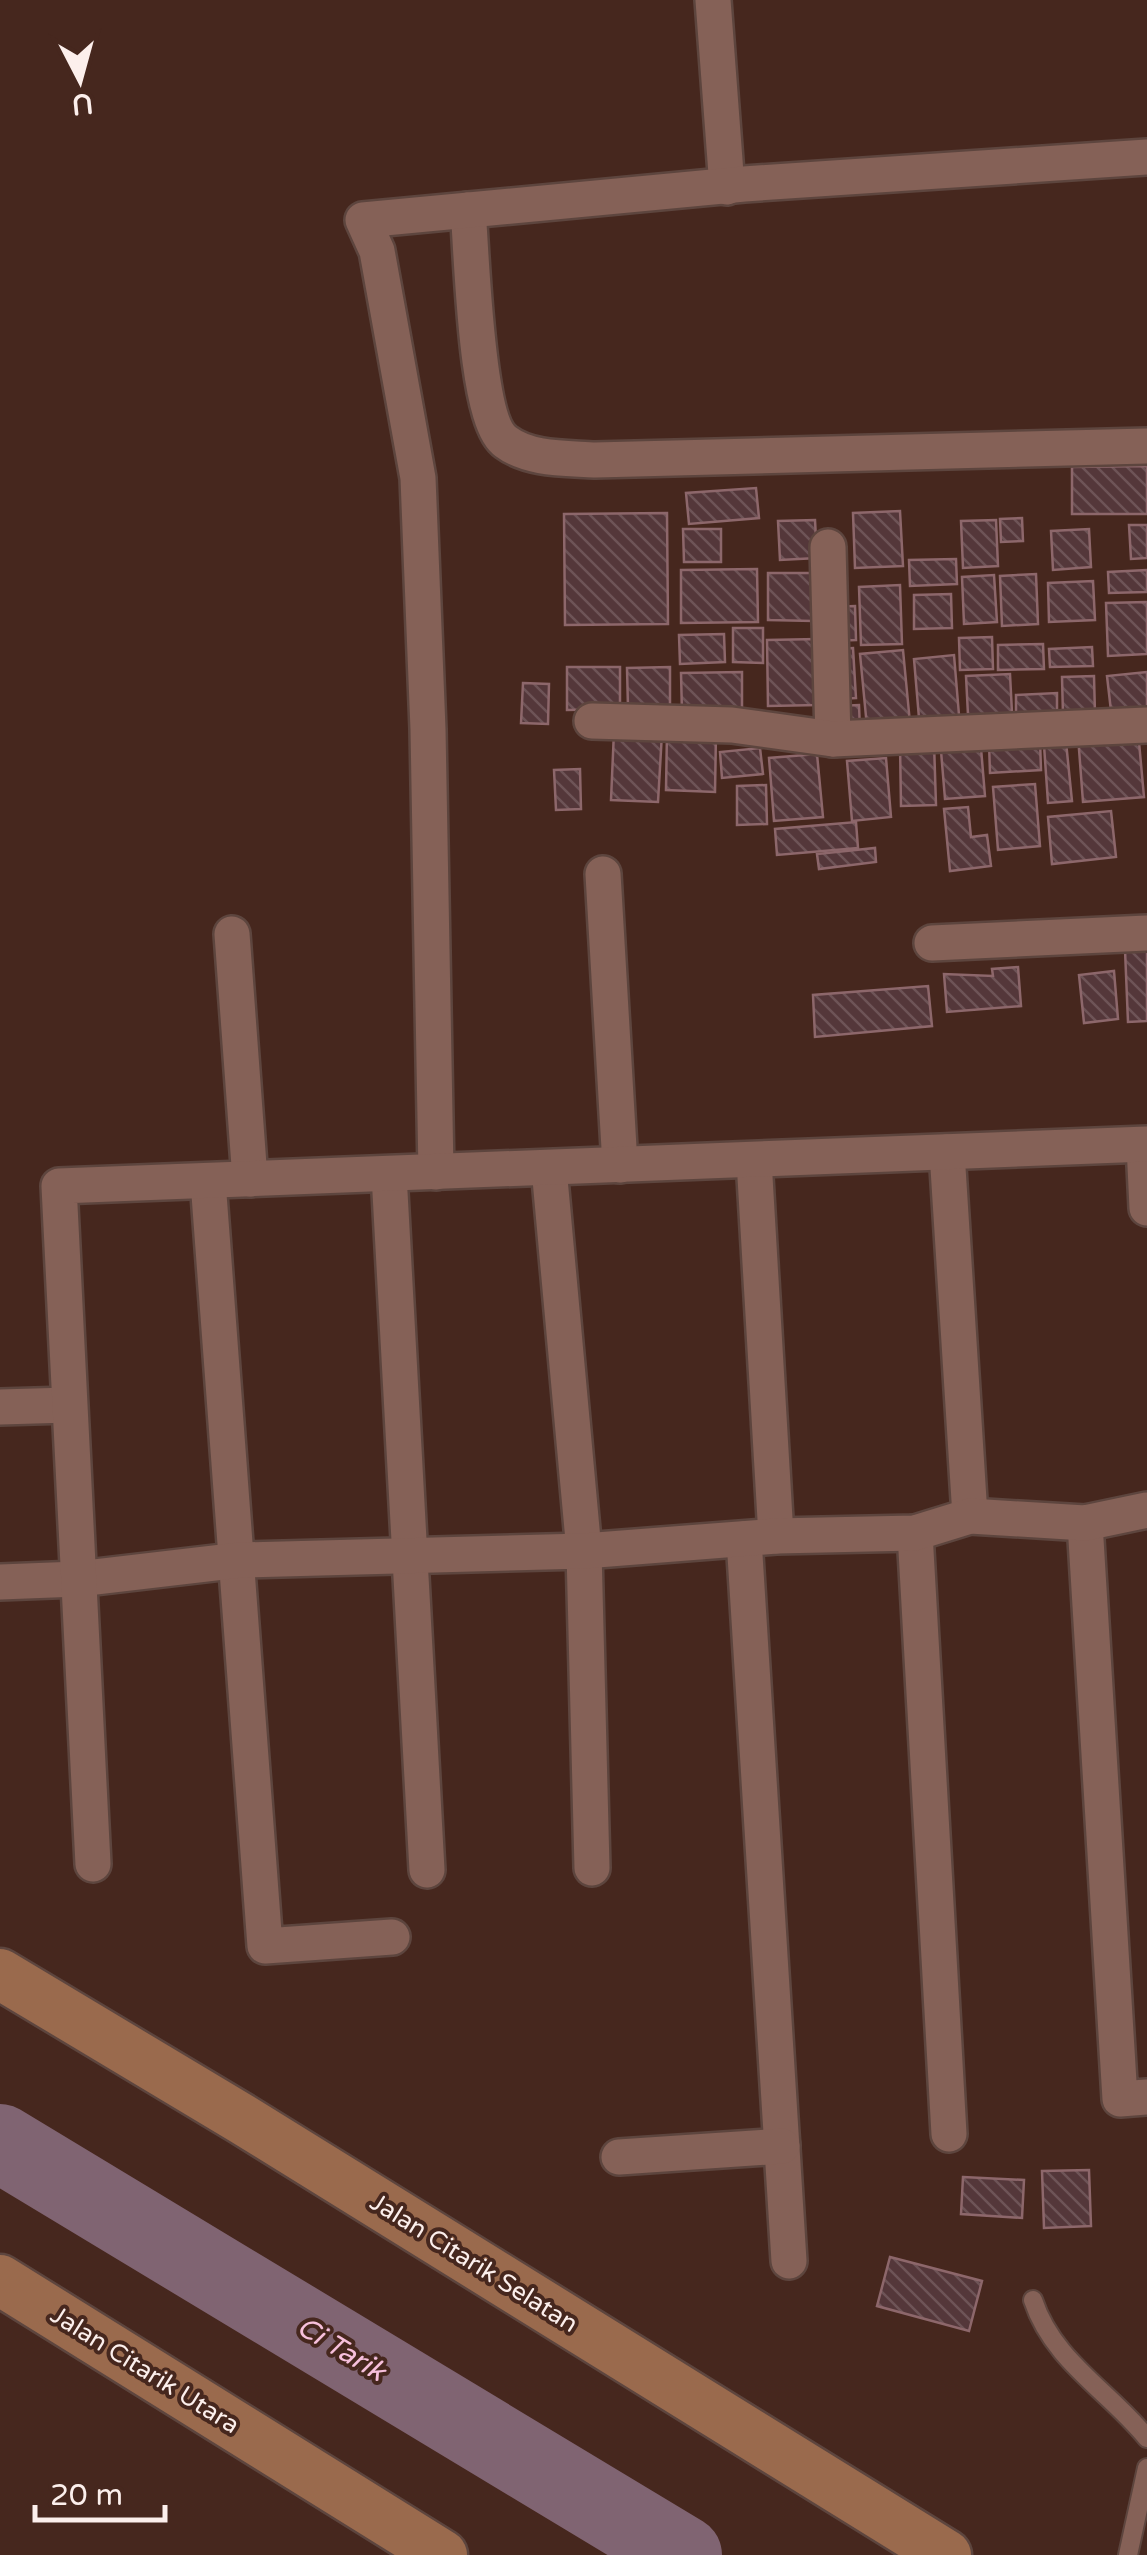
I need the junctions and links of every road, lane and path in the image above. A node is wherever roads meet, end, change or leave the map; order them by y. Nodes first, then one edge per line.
1 (712, 0) edge
2 (1147, 157) edge
3 (727, 187) junction
4 (468, 210) junction
5 (1147, 446) edge
6 (828, 547) dead end
7 (592, 721) dead end
8 (1147, 725) edge
9 (833, 739) junction
10 (603, 874) dead end
11 (232, 934) dead end
12 (1147, 934) edge
13 (932, 944) dead end
14 (1145, 1144) edge
15 (947, 1152) junction
16 (754, 1160) junction
17 (620, 1165) junction
18 (550, 1168) junction
19 (436, 1172) junction
20 (389, 1174) junction
21 (250, 1179) junction
22 (208, 1180) junction
23 (1147, 1208) edge
24 (69, 1405) junction
25 (0, 1408) edge
26 (1147, 1510) edge
27 (970, 1516) junction
28 (1086, 1523) junction
29 (915, 1533) junction
30 (760, 1538) junction
31 (584, 1551) junction
32 (412, 1556) junction
33 (240, 1560) junction
34 (78, 1580) junction
35 (0, 1582) edge
36 (93, 1864) dead end
37 (592, 1868) dead end
38 (427, 1870) dead end
39 (392, 1937) dead end
40 (0, 1974) edge
41 (1147, 2097) edge
42 (949, 2134) dead end
43 (782, 2146) junction
44 (619, 2157) dead end
45 (789, 2261) dead end
46 (0, 2280) edge
47 (1032, 2300) dead end
48 (1147, 2438) edge
49 (1147, 2468) edge
50 (442, 2555) edge
51 (946, 2555) edge
52 (1128, 2555) edge

1 - 3 street
2 - 3 street
3 - 4 street
4 - 5 street
4 - 19 street
6 - 9 street
7 - 9 street
8 - 9 street
10 - 17 street
11 - 21 street
12 - 13 street
14 - 15 street
14 - 23 street
15 - 16 street
15 - 27 street
16 - 17 street
16 - 30 street
17 - 18 street
18 - 19 street
18 - 31 street
19 - 20 street
20 - 21 street
20 - 32 street
21 - 22 street
22 - 24 street
22 - 33 street
24 - 25 street
24 - 34 street
26 - 28 street
27 - 28 street
27 - 29 street
28 - 41 street
29 - 30 street
29 - 42 street
30 - 31 street
30 - 43 street
31 - 32 street
31 - 37 street
32 - 33 street
32 - 38 street
33 - 34 street
33 - 39 street
34 - 35 street
34 - 36 street
40 - 51 street, Jalan Citarik Selatan
43 - 44 street
43 - 45 street
46 - 50 street, Jalan Citarik Utara
47 - 48 lane
49 - 52 lane

